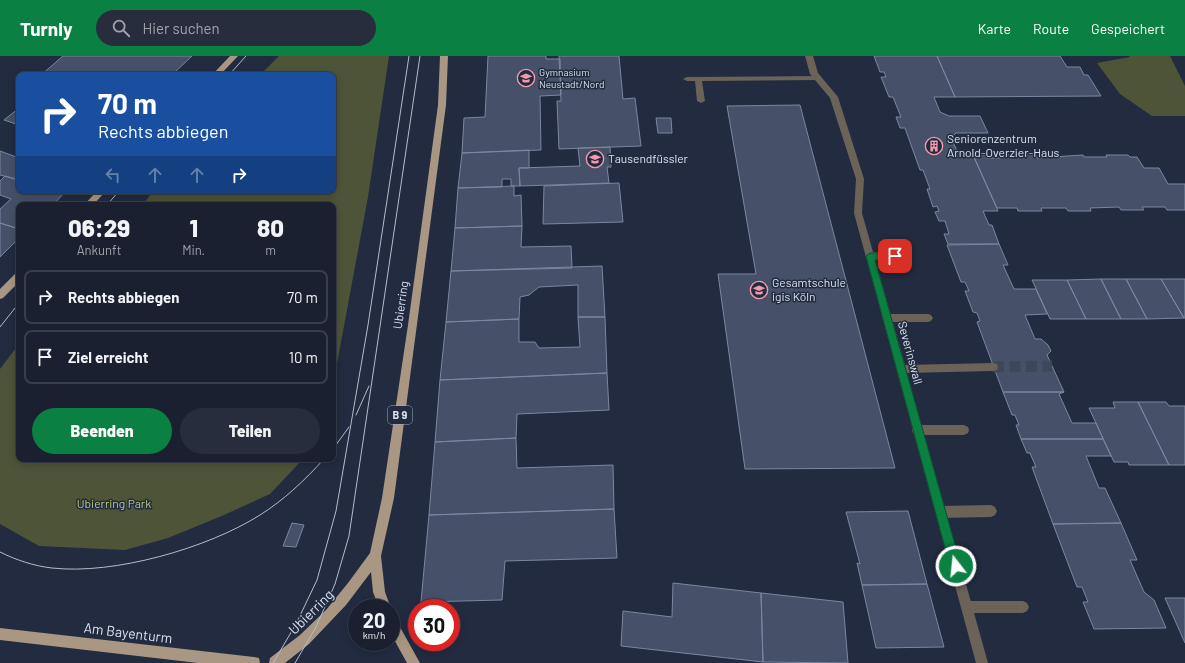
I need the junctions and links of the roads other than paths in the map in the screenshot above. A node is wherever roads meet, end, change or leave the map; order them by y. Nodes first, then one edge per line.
1 (234, 56) edge
2 (444, 56) edge
3 (809, 56) edge
4 (219, 72) edge
5 (818, 78) junction
6 (687, 79) dead end
7 (698, 79) junction
8 (701, 101) dead end
9 (99, 194) edge
10 (91, 202) edge
11 (870, 256) junction
12 (907, 256) dead end
13 (16, 279) edge
14 (0, 295) edge
15 (887, 318) junction
16 (928, 318) dead end
17 (993, 367) tunnel mouth
18 (901, 369) junction
19 (918, 430) junction
20 (964, 430) dead end
21 (991, 511) dead end
22 (941, 512) junction
23 (375, 556) junction
24 (382, 599) edge
25 (967, 607) junction
26 (1023, 607) dead end
27 (0, 634) edge
28 (400, 638) edge
29 (254, 663) edge
30 (275, 663) edge
31 (414, 663) edge
32 (982, 663) edge

1 - 4 main road
2 - 23 main road, Ubierring / B 9
3 - 5 street, Severinswall
5 - 7 street
5 - 11 street, Severinswall
6 - 7 street
7 - 8 street
9 - 10 main road
11 - 12 street
11 - 15 street, Severinswall
13 - 14 main road
15 - 16 street
15 - 18 street, Severinswall
17 - 18 street
18 - 19 street, Severinswall
19 - 20 street
19 - 22 street, Severinswall
21 - 22 street
22 - 25 street, Severinswall
23 - 24 main road, Ubierring / B 9
23 - 30 main road, Ubierring / B 9
25 - 26 street
25 - 32 street, Severinswall
27 - 29 main road, Am Bayenturm
28 - 31 main road

